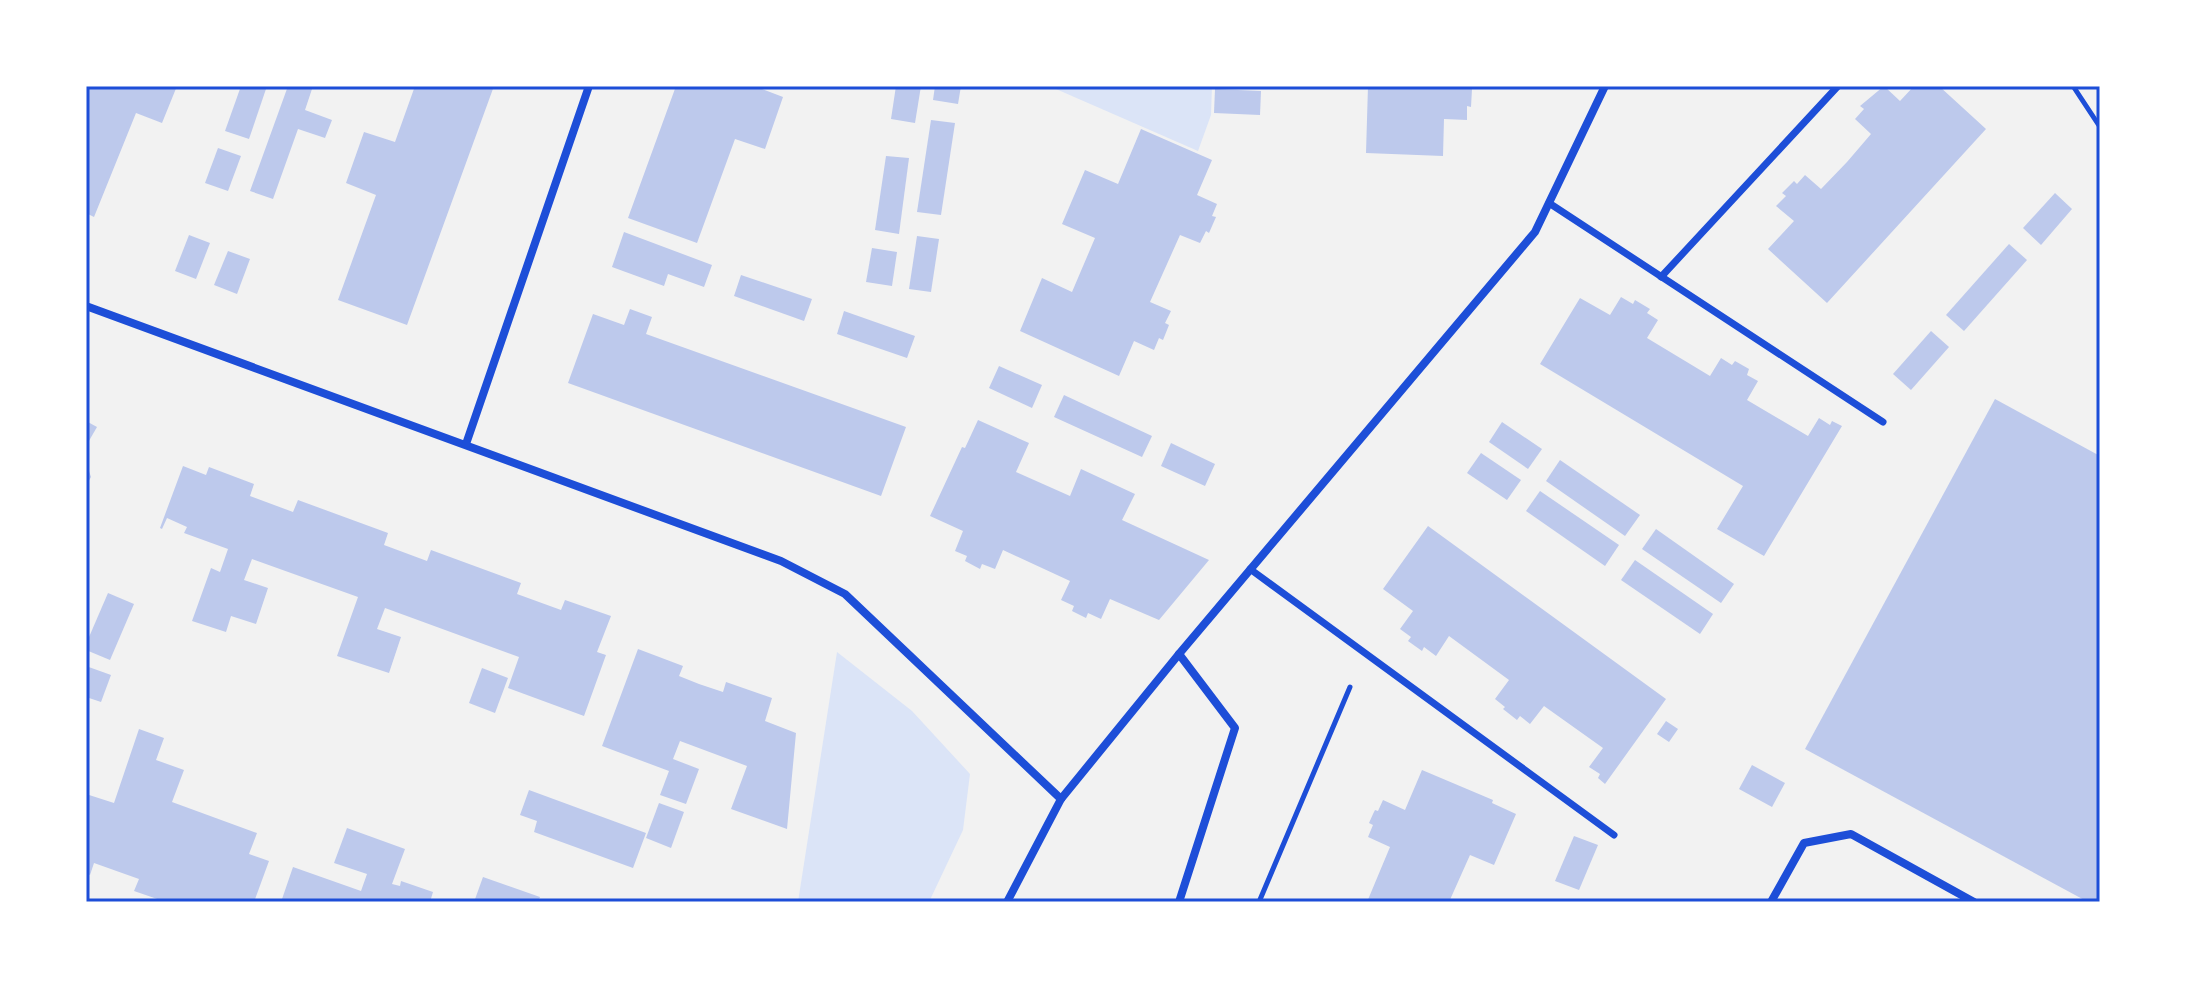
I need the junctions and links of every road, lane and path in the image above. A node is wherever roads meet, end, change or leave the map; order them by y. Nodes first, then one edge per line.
1 (589, 86) edge
2 (1605, 86) edge
3 (1838, 86) edge
4 (2073, 86) edge
5 (2100, 127) edge
6 (1549, 203) junction
7 (1661, 277) junction
8 (86, 306) edge
9 (1883, 422) dead end
10 (466, 444) junction
11 (1250, 569) junction
12 (1364, 653) junction
13 (1179, 654) junction
14 (1061, 799) junction
15 (1614, 835) dead end
16 (1007, 902) edge
17 (1179, 902) edge
18 (1259, 902) edge
19 (1771, 902) edge
20 (1974, 902) edge

1 - 10 street
2 - 6 street
3 - 7 street
4 - 5 path
6 - 7 street
6 - 11 street
7 - 9 street
8 - 10 street
10 - 14 street
11 - 12 street
11 - 13 street
12 - 15 street
12 - 18 path
13 - 14 street
13 - 17 street
14 - 16 street
19 - 20 street

